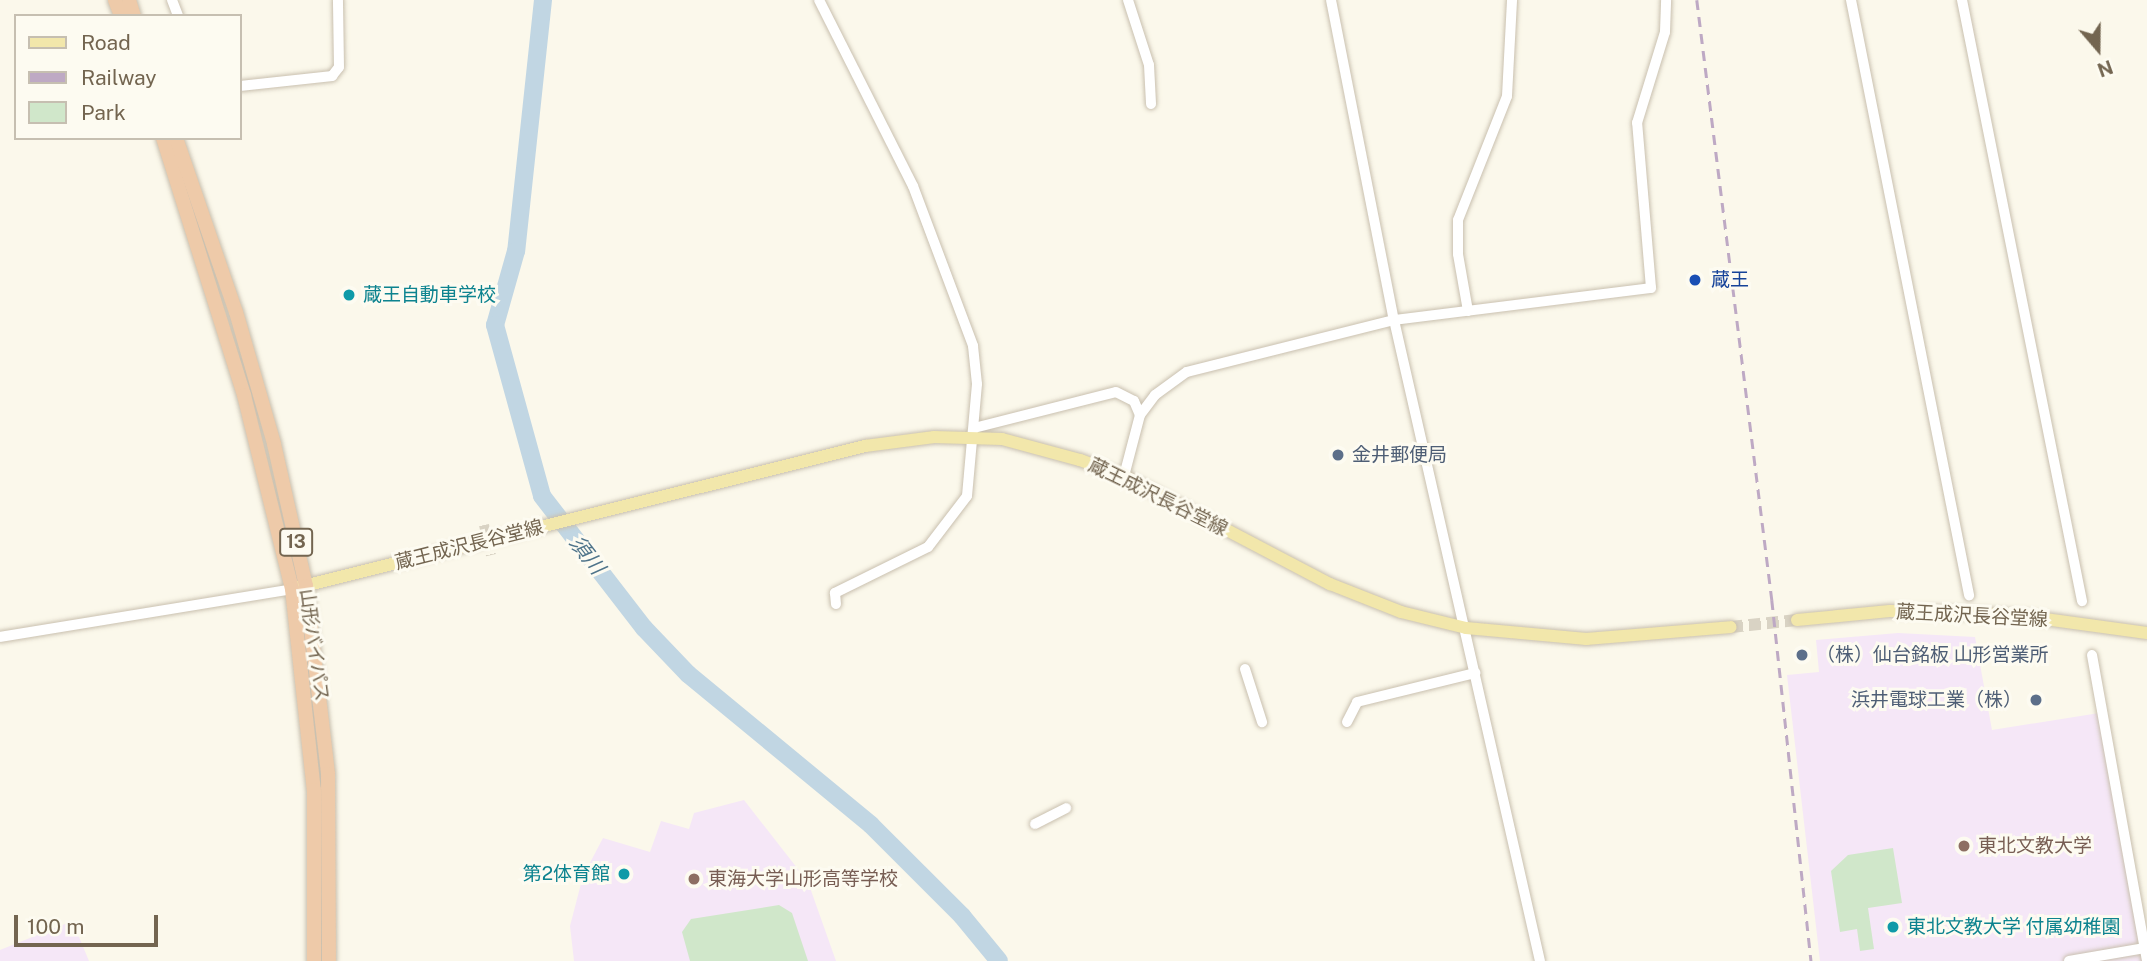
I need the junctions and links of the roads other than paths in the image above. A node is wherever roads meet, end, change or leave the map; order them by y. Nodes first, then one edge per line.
1 (338, 0) edge
2 (819, 0) edge
3 (1128, 0) edge
4 (1331, 0) edge
5 (1512, 0) edge
6 (1666, 0) edge
7 (1851, 0) edge
8 (1962, 0) edge
9 (242, 86) edge
10 (1151, 104) dead end
11 (164, 140) edge
12 (177, 140) edge
13 (1468, 311) junction
14 (1394, 320) junction
15 (1140, 415) junction
16 (973, 433) junction
17 (1124, 476) junction
18 (299, 587) junction
19 (1969, 594) dead end
20 (2082, 601) dead end
21 (836, 604) dead end
22 (1797, 620) tunnel mouth
23 (1731, 627) tunnel mouth
24 (1466, 628) junction
25 (2147, 633) edge
26 (0, 638) edge
27 (2092, 655) dead end
28 (1245, 669) dead end
29 (1475, 673) junction
30 (1262, 722) dead end
31 (1347, 722) dead end
32 (1066, 808) dead end
33 (1035, 824) dead end
34 (2145, 948) junction
35 (314, 961) edge
36 (329, 961) edge
37 (1541, 961) edge
38 (2069, 961) edge
39 (2147, 961) edge

1 - 9 street
2 - 16 street
3 - 10 street
4 - 14 street
5 - 13 street
6 - 13 street
7 - 19 street
8 - 20 street
11 - 18 highway, 山形バイパス / 13
12 - 18 highway, 山形バイパス / 13
13 - 14 street
14 - 15 street
14 - 24 street
15 - 16 street
15 - 17 street
16 - 17 main road, 蔵王成沢長谷堂線
16 - 18 main road, 蔵王成沢長谷堂線
16 - 21 street
17 - 24 main road, 蔵王成沢長谷堂線
18 - 26 street
18 - 35 highway, 山形バイパス / 13
18 - 36 highway, 山形バイパス / 13
22 - 25 main road, 蔵王成沢長谷堂線
23 - 24 main road, 蔵王成沢長谷堂線
24 - 29 street
27 - 34 street
28 - 30 street
29 - 31 street
29 - 37 street
32 - 33 street
34 - 38 street
34 - 39 street

